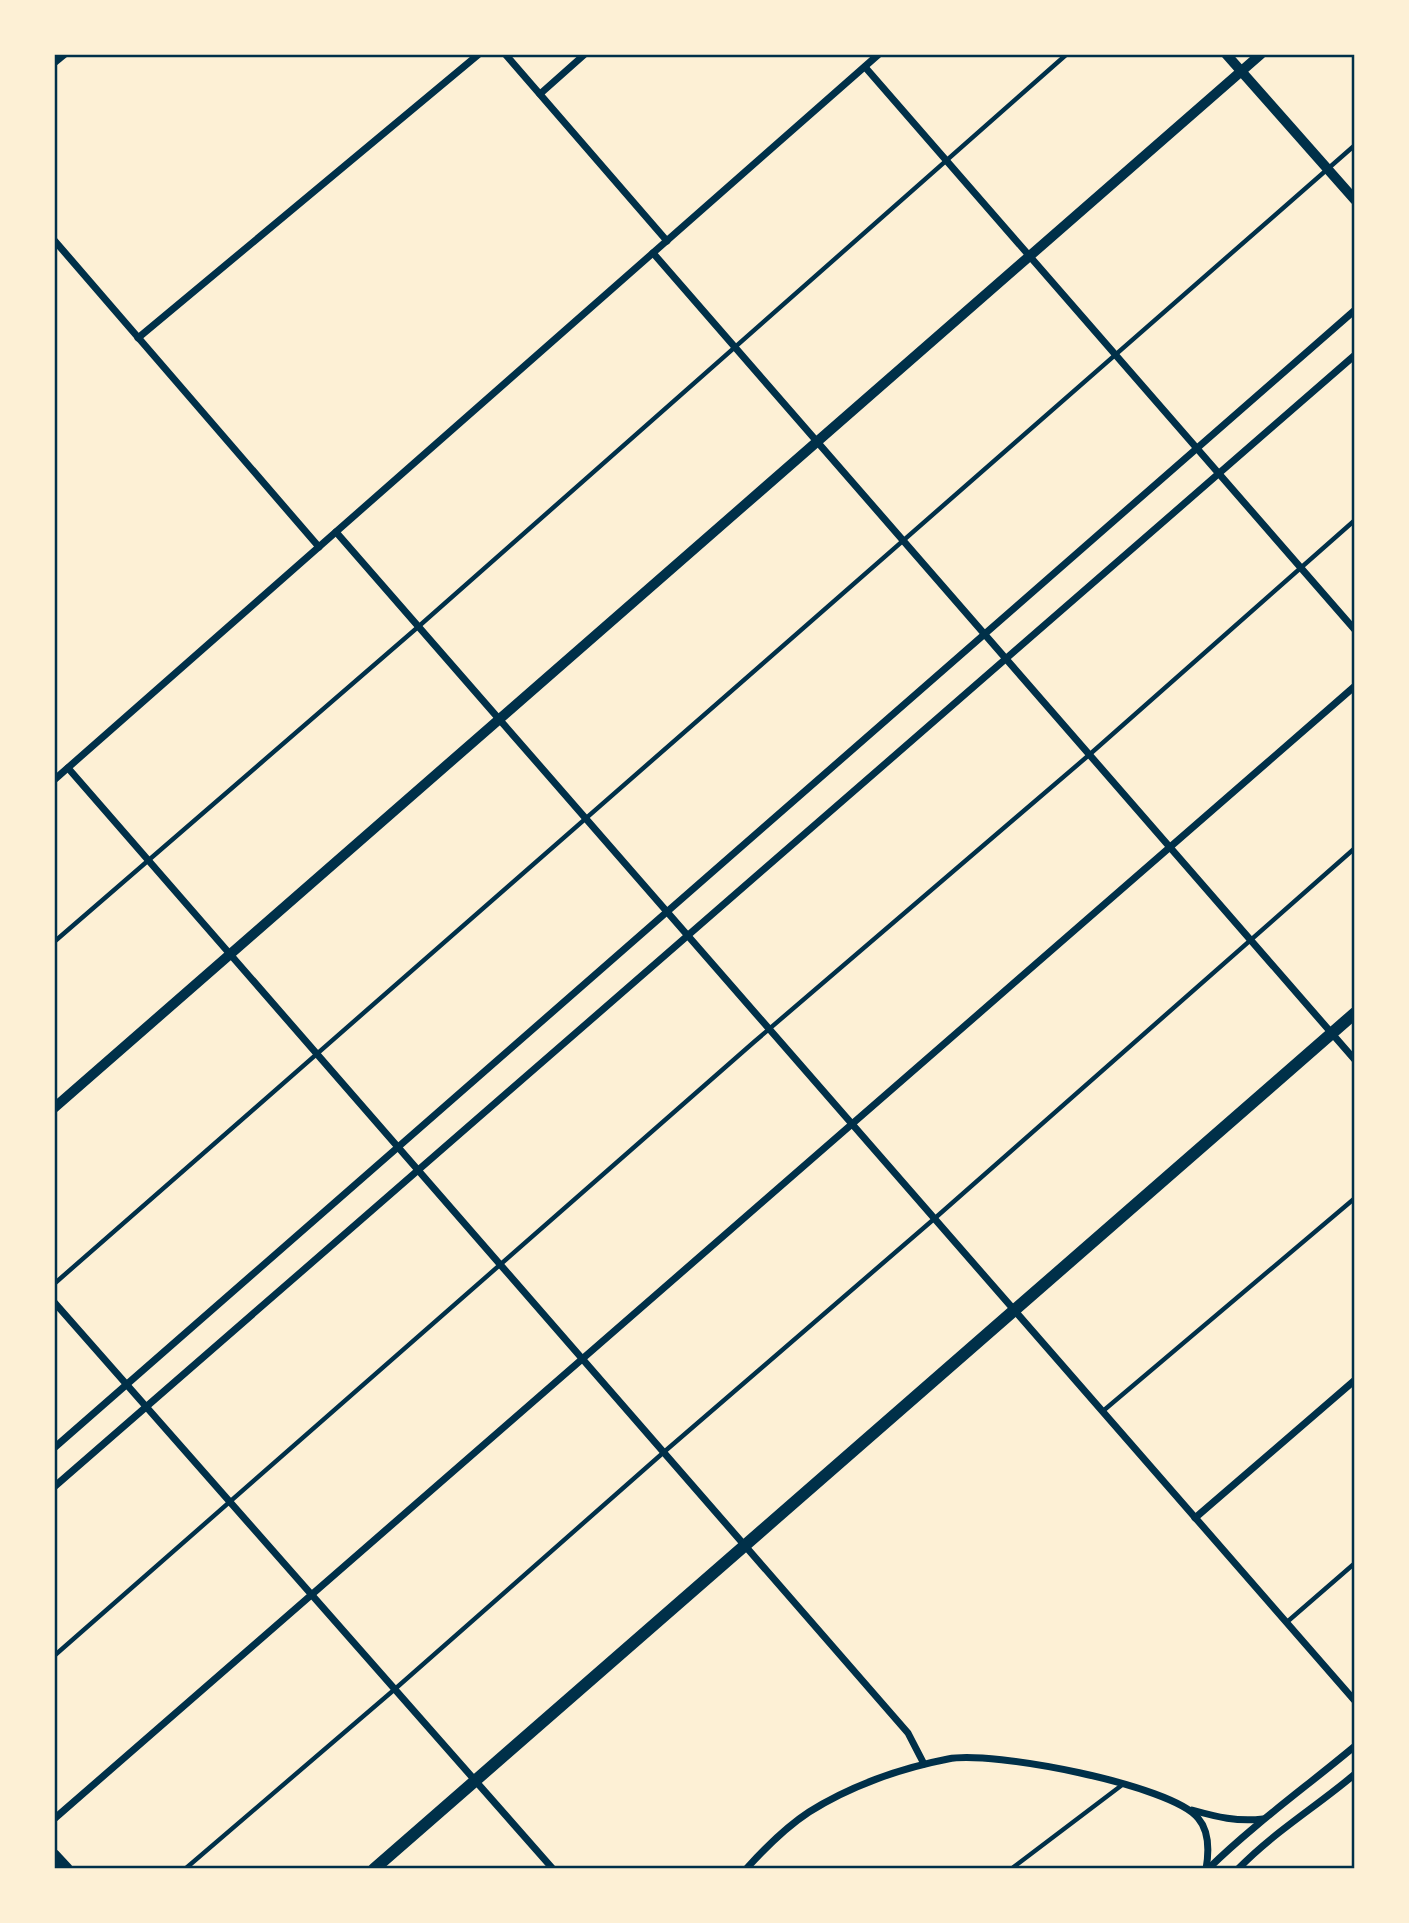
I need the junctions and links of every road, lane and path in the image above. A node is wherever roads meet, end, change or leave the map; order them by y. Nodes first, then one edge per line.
1 (65, 54) edge
2 (479, 54) edge
3 (505, 54) edge
4 (585, 54) edge
5 (879, 54) edge
6 (1067, 54) edge
7 (1226, 54) edge
8 (1261, 54) edge
9 (54, 63) edge
10 (864, 67) junction
11 (1241, 72) junction
12 (540, 94) junction
13 (1355, 145) edge
14 (947, 162) junction
15 (1327, 169) junction
16 (1355, 200) edge
17 (54, 240) edge
18 (667, 241) junction
19 (653, 253) junction
20 (1030, 256) junction
21 (1355, 310) edge
22 (138, 338) junction
23 (735, 347) junction
24 (1114, 354) junction
25 (1355, 355) edge
26 (817, 442) junction
27 (1197, 449) junction
28 (1219, 473) junction
29 (1355, 520) edge
30 (336, 532) junction
31 (904, 541) junction
32 (319, 547) junction
33 (1300, 568) junction
34 (418, 627) junction
35 (1355, 630) edge
36 (984, 634) junction
37 (1006, 659) junction
38 (1355, 686) edge
39 (500, 720) junction
40 (1089, 755) junction
41 (68, 768) junction
42 (54, 780) edge
43 (587, 820) junction
44 (1169, 847) junction
45 (1355, 848) edge
46 (149, 860) junction
47 (667, 912) junction
48 (688, 936) junction
49 (1250, 939) junction
50 (54, 942) edge
51 (230, 954) junction
52 (1355, 1013) edge
53 (769, 1029) junction
54 (1331, 1033) junction
55 (318, 1055) junction
56 (1355, 1060) edge
57 (54, 1108) edge
58 (852, 1124) junction
59 (398, 1147) junction
60 (418, 1170) junction
61 (1355, 1198) edge
62 (934, 1219) junction
63 (500, 1264) junction
64 (54, 1284) edge
65 (54, 1302) edge
66 (1014, 1310) junction
67 (582, 1359) junction
68 (1355, 1381) edge
69 (127, 1385) junction
70 (147, 1407) junction
71 (1102, 1412) junction
72 (54, 1448) edge
73 (664, 1452) junction
74 (54, 1488) edge
75 (230, 1502) junction
76 (1195, 1518) junction
77 (745, 1545) junction
78 (1355, 1563) edge
79 (312, 1594) junction
80 (1286, 1623) junction
81 (54, 1656) edge
82 (395, 1689) junction
83 (1355, 1701) edge
84 (1355, 1746) edge
85 (924, 1764) junction
86 (1355, 1774) edge
87 (475, 1781) junction
88 (1123, 1785) junction
89 (1188, 1809) junction
90 (54, 1819) edge
91 (1263, 1819) junction
92 (54, 1855) edge
93 (67, 1869) edge
94 (186, 1869) edge
95 (374, 1869) edge
96 (553, 1869) edge
97 (746, 1869) edge
98 (1012, 1869) edge
99 (1207, 1869) edge
100 (1238, 1869) edge

1 - 9 street
2 - 22 street
3 - 12 street
4 - 12 street
5 - 10 street
6 - 14 lane
7 - 11 street
8 - 11 street
10 - 14 street
10 - 18 street
11 - 15 street
11 - 20 street
12 - 18 street
13 - 15 lane
14 - 20 street
14 - 23 lane
15 - 16 street
15 - 24 lane
17 - 22 street
18 - 19 street
19 - 23 street
19 - 30 street
20 - 24 street
20 - 26 street
21 - 27 street
22 - 32 street
23 - 26 street
23 - 34 lane
24 - 27 street
24 - 31 lane
25 - 28 street
26 - 31 street
26 - 39 street
27 - 28 street
27 - 36 street
28 - 33 street
28 - 37 street
29 - 33 lane
30 - 32 street
30 - 34 street
31 - 36 street
31 - 43 lane
32 - 41 street
33 - 35 street
33 - 40 lane
34 - 39 street
34 - 46 lane
36 - 37 street
36 - 47 street
37 - 40 street
37 - 48 street
38 - 44 street
39 - 43 street
39 - 51 street
40 - 44 street
40 - 53 lane
41 - 42 street
41 - 46 street
43 - 47 street
43 - 55 lane
44 - 49 street
44 - 58 street
45 - 49 lane
46 - 50 lane
46 - 51 street
47 - 48 street
47 - 59 street
48 - 53 street
48 - 60 street
49 - 54 street
49 - 62 lane
51 - 55 street
51 - 57 street
52 - 54 main road
53 - 58 street
53 - 63 lane
54 - 56 street
54 - 66 main road
55 - 59 street
55 - 64 lane
58 - 62 street
58 - 67 street
59 - 60 street
59 - 69 street
60 - 63 street
60 - 70 street
61 - 71 lane
62 - 66 street
62 - 73 lane
63 - 67 street
63 - 75 lane
65 - 69 street
66 - 71 street
66 - 77 main road
67 - 73 street
67 - 79 street
68 - 76 street
69 - 70 street
69 - 72 street
70 - 74 street
70 - 75 street
71 - 76 street
73 - 77 street
73 - 82 lane
75 - 79 street
75 - 81 lane
76 - 80 street
77 - 85 street
77 - 87 main road
78 - 80 lane
79 - 82 street
79 - 90 street
80 - 83 street
82 - 87 street
82 - 94 lane
84 - 91 street
85 - 88 street
85 - 97 street
86 - 100 street
87 - 95 main road
87 - 96 street
88 - 89 street
88 - 98 lane
89 - 91 street
89 - 99 street
91 - 99 street
92 - 93 main road

